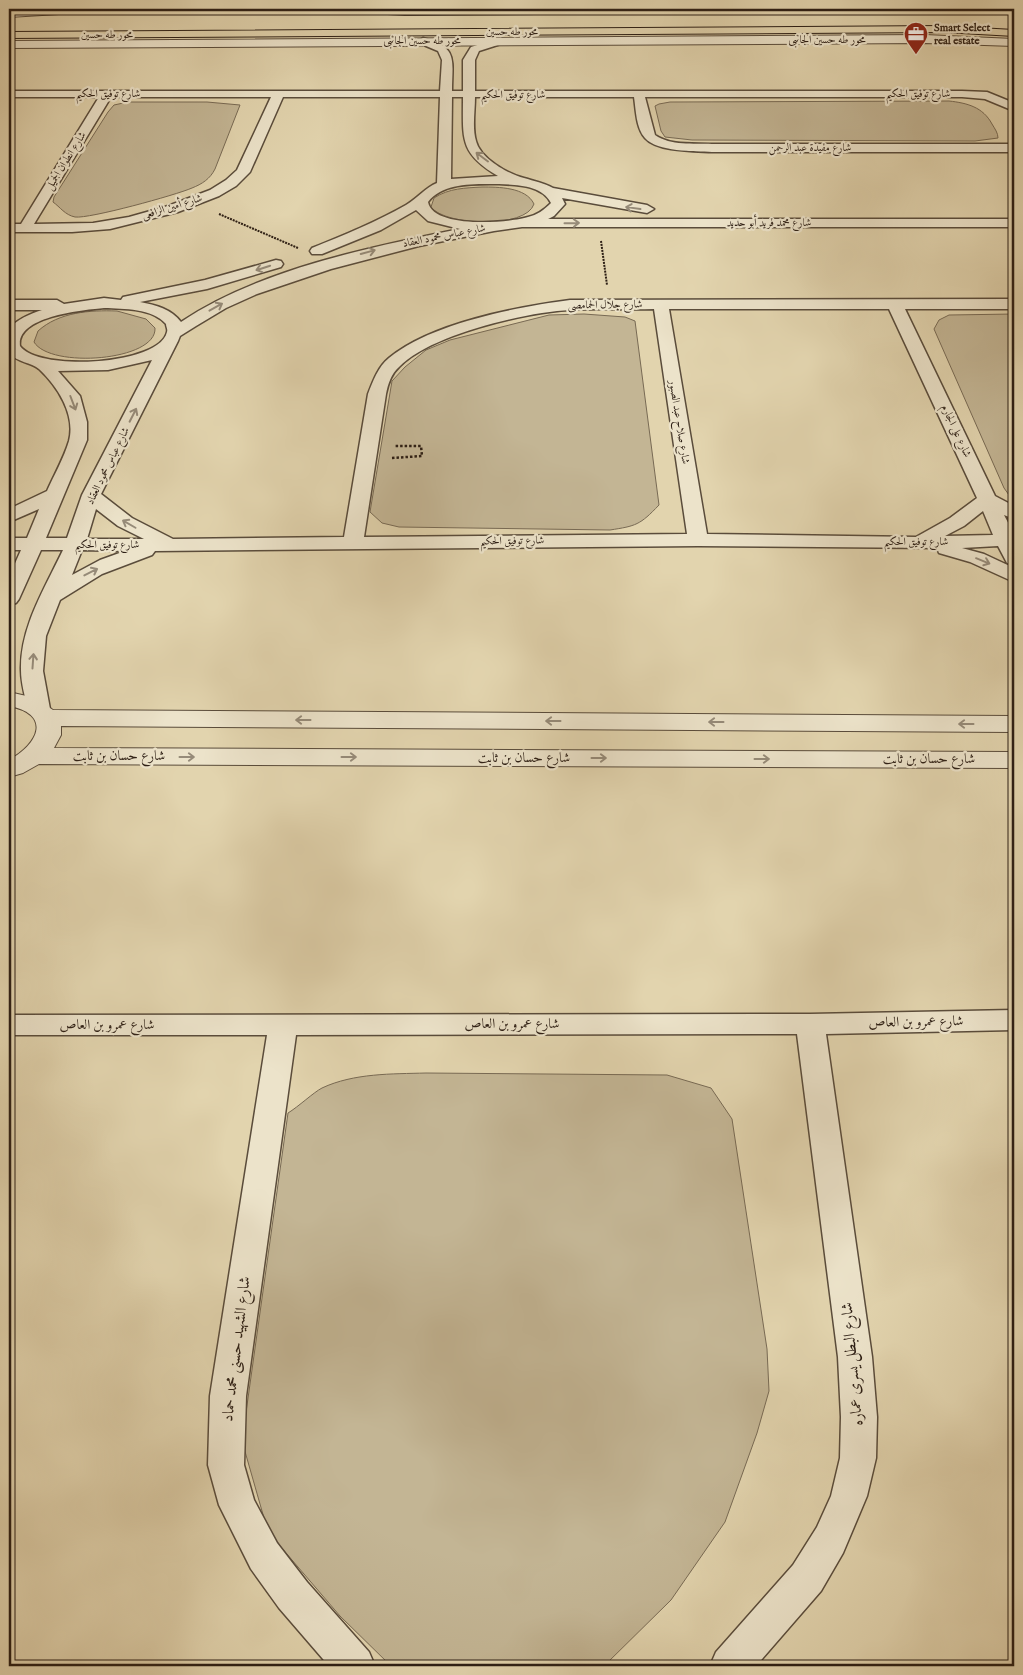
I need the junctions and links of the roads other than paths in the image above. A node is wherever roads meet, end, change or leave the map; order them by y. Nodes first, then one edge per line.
1 (92, 9) edge
2 (353, 9) edge
3 (607, 9) edge
4 (690, 9) edge
5 (767, 9) edge
6 (9, 14) edge
7 (404, 15) junction
8 (778, 17) dead end
9 (344, 19) dead end
10 (73, 22) dead end
11 (91, 22) dead end
12 (146, 22) dead end
13 (9, 23) edge
14 (1014, 32) edge
15 (142, 34) junction
16 (9, 35) edge
17 (89, 35) junction
18 (423, 41) junction
19 (500, 41) junction
20 (1014, 43) edge
21 (9, 45) edge
22 (470, 79) junction
23 (446, 80) junction
24 (9, 94) edge
25 (107, 94) junction
26 (278, 95) junction
27 (397, 95) junction
28 (446, 95) junction
29 (518, 95) junction
30 (639, 95) junction
31 (470, 101) junction
32 (1014, 107) edge
33 (446, 108) junction
34 (1014, 148) edge
35 (523, 183) junction
36 (444, 186) junction
37 (551, 192) junction
38 (420, 202) junction
39 (1014, 214) edge
40 (523, 223) junction
41 (1014, 223) edge
42 (491, 227) junction
43 (9, 228) edge
44 (25, 228) junction
45 (104, 303) junction
46 (87, 304) junction
47 (1014, 304) edge
48 (9, 305) edge
49 (661, 305) junction
50 (895, 305) junction
51 (172, 337) junction
52 (10, 346) edge
53 (44, 364) junction
54 (56, 494) junction
55 (92, 495) junction
56 (987, 499) junction
57 (1014, 513) edge
58 (9, 516) edge
59 (698, 540) junction
60 (1010, 540) edge
61 (353, 543) junction
62 (919, 543) junction
63 (9, 544) edge
64 (34, 544) junction
65 (75, 545) junction
66 (172, 545) junction
67 (1014, 559) edge
68 (1014, 576) edge
69 (50, 598) junction
70 (9, 599) edge
71 (9, 699) edge
72 (43, 714) junction
73 (1014, 724) edge
74 (1014, 760) edge
75 (17, 766) edge
76 (1014, 1020) edge
77 (283, 1024) junction
78 (810, 1024) junction
79 (9, 1025) edge
80 (354, 1666) edge
81 (730, 1666) edge

1 - 6 street
2 - 7 street
3 - 4 street
3 - 7 street
4 - 5 street
7 - 8 main road, محور طه حسين
7 - 9 main road, محور طه حسين
10 - 13 main road, محور طه حسين
11 - 17 main road
12 - 15 main road
14 - 15 main road, محور طه حسين
15 - 17 main road, محور طه حسين
16 - 17 main road, محور طه حسين
18 - 19 street, محور طه حسين الجانبى
18 - 21 street, محور طه حسين الجانبى
18 - 23 street
19 - 20 street, محور طه حسين الجانبى
19 - 22 street
22 - 29 street
22 - 31 street
23 - 27 street
23 - 28 street
24 - 25 street, شارع توفيق الحكيم
25 - 26 street, شارع توفيق الحكيم
25 - 44 street, شارع انطوان الجميل
26 - 27 street, شارع توفيق الحكيم
26 - 44 street, شارع أمين الرافعى
27 - 28 street, شارع توفيق الحكيم
27 - 33 street
28 - 31 street, شارع توفيق الحكيم
28 - 33 street
29 - 30 street, شارع توفيق الحكيم
29 - 31 street, شارع توفيق الحكيم
30 - 32 street, شارع توفيق الحكيم
30 - 34 street, شارع مفيدة عبد الرحمن
35 -> 31 street
33 - 36 street
35 - 36 street
35 - 37 street, شارع محمد فريد أبو حديد
36 - 38 street
39 -> 37 street, شارع محمد فريد أبو حديد
37 - 40 street
38 - 42 street
38 -> 45 street
40 -> 41 street, شارع محمد فريد أبو حديد
40 - 42 street
51 -> 42 street, شارع عباس محمود العقاد
43 - 44 street, شارع أمين الرافعى
45 - 46 street
45 - 51 street
46 - 48 street
46 - 52 street
47 - 50 street, شارع جلال الحمامصى
49 - 50 street, شارع جلال الحمامصى
49 - 59 street, شارع صلاح عبد الصبور
49 - 61 street, شارع جلال الحمامصى
50 - 56 street, شارع على الجارم
51 - 53 street
55 -> 51 street, شارع عباس محمود العقاد
52 - 53 street
53 -> 54 street
54 - 58 street
54 - 64 street
55 - 65 street, شارع عباس محمود العقاد
66 -> 55 street
56 - 57 street
56 - 60 street, شارع على الجارم
56 - 62 street
59 - 61 street, شارع توفيق الحكيم
59 - 62 street, شارع توفيق الحكيم
60 - 62 street, شارع توفيق الحكيم
60 - 67 street, شارع على الجارم
61 - 66 street, شارع توفيق الحكيم
62 -> 68 street
63 - 64 street, شارع توفيق الحكيم
64 - 65 street, شارع توفيق الحكيم
64 - 70 street
65 - 66 street, شارع توفيق الحكيم
65 - 69 street, شارع عباس محمود العقاد
69 -> 66 street
72 -> 69 street, شارع عباس محمود العقاد
71 - 72 street
73 -> 72 street
72 - 75 street
75 -> 74 street, شارع حسان بن ثابت
76 - 78 street, شارع عمرو بن العاص
77 - 78 street, شارع عمرو بن العاص
77 - 79 street, شارع عمرو بن العاص
77 - 80 street, شارع الشهيد حسنى محمد حماد
78 - 81 street, شارع البطل يسرى عماره

